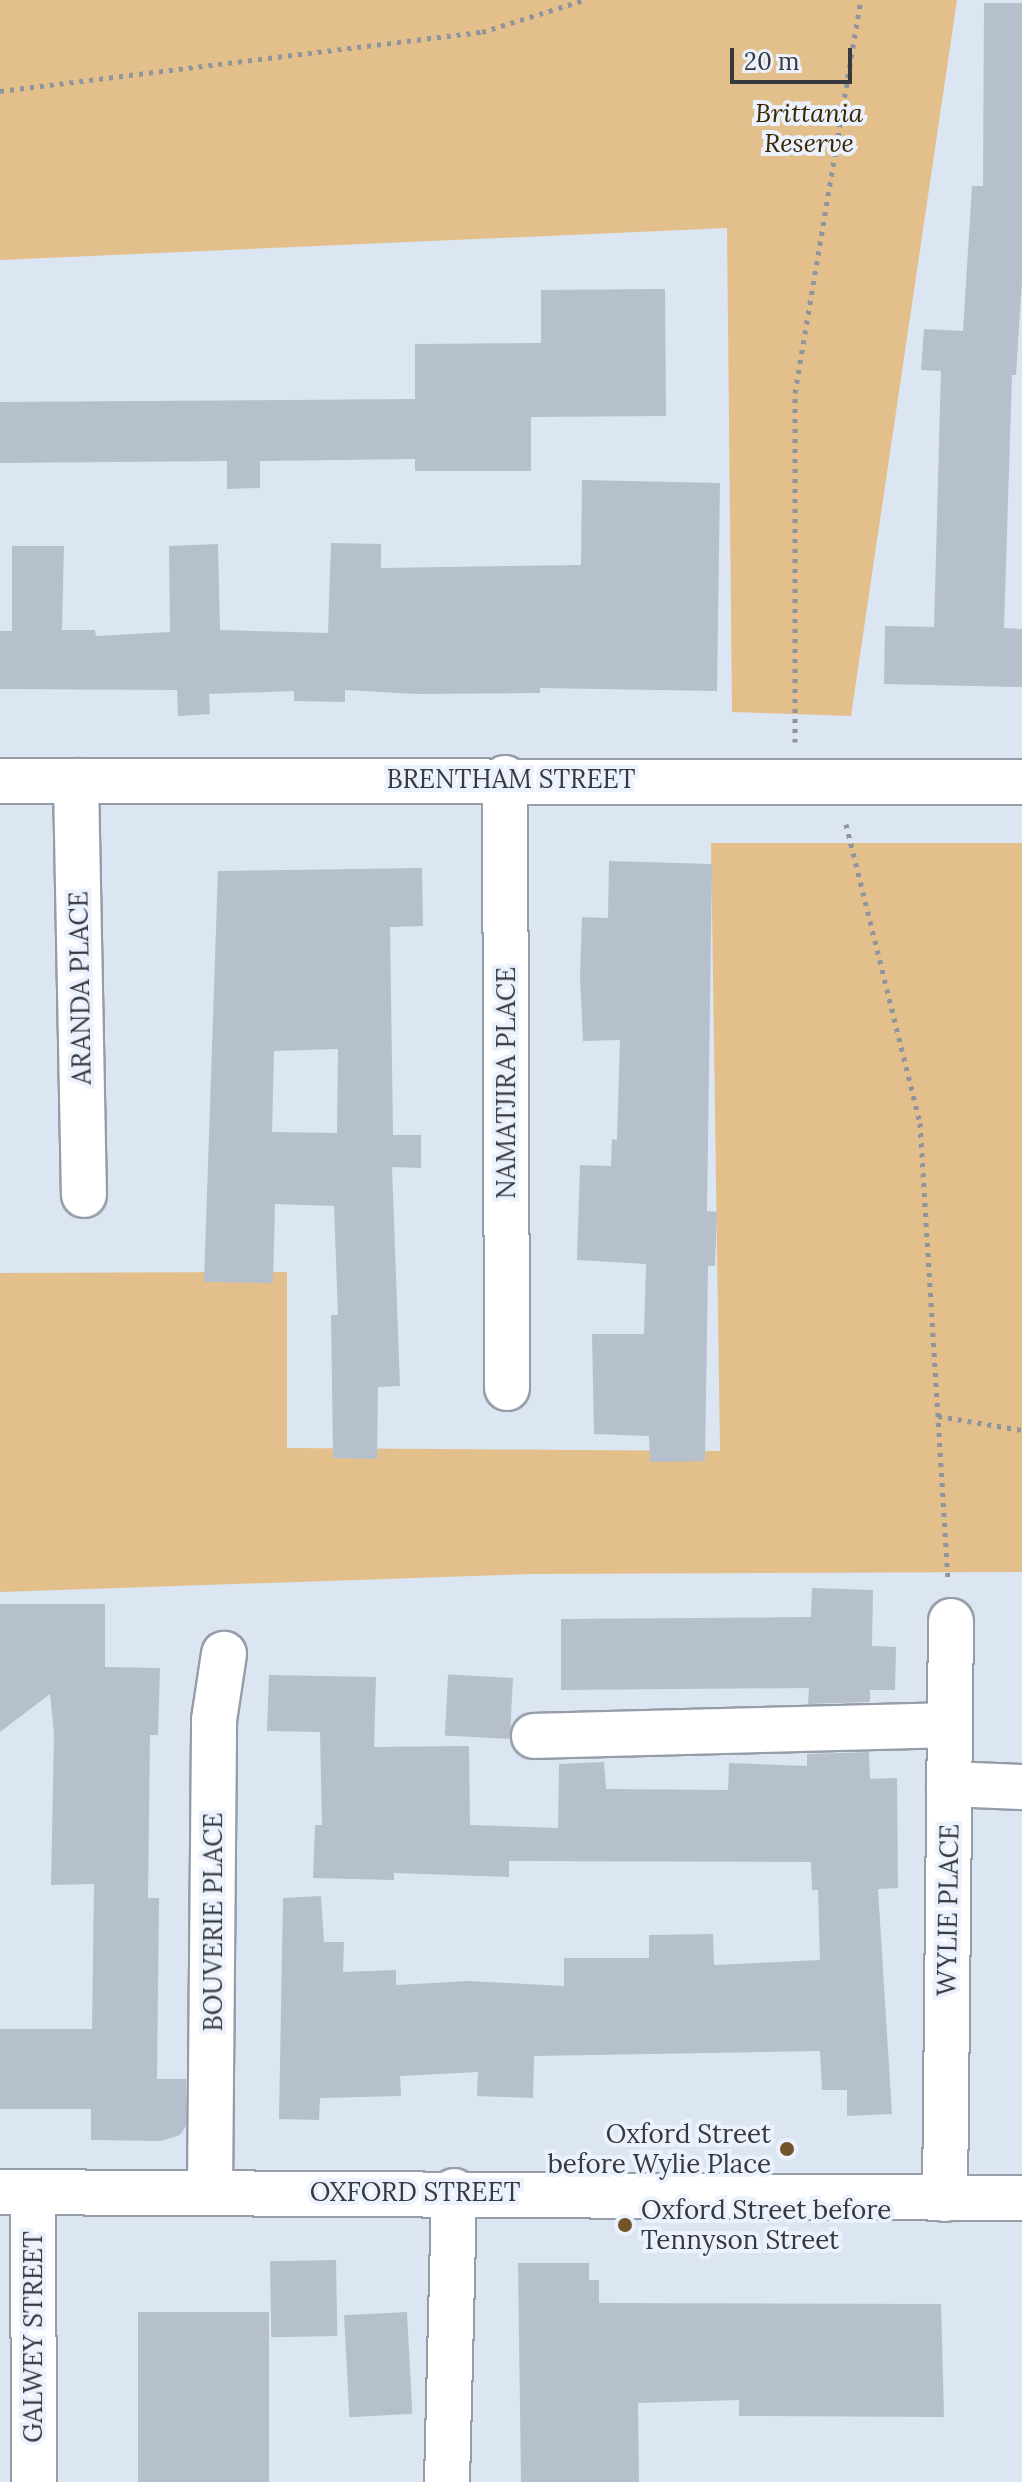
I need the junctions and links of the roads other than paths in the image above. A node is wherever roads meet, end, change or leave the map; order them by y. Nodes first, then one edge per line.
1 (505, 778) junction
2 (0, 781) edge
3 (76, 781) junction
4 (1022, 782) edge
5 (84, 1195) dead end
6 (507, 1388) dead end
7 (951, 1621) road end
8 (224, 1654) dead end
9 (950, 1725) junction
10 (534, 1736) dead end
11 (949, 1784) junction
12 (1022, 1787) edge
13 (210, 2191) junction
14 (454, 2191) junction
15 (16, 2192) edge
16 (1022, 2198) edge
17 (945, 2199) junction
18 (34, 2482) edge
19 (447, 2482) edge

1 - 3 street, BRENTHAM STREET
1 - 4 street, BRENTHAM STREET
1 - 6 street, NAMATJIRA PLACE
2 - 3 street, BRENTHAM STREET
3 - 5 street, ARANDA PLACE
7 - 9 street, WYLIE PLACE
8 - 13 street, BOUVERIE PLACE
9 - 10 street
9 - 11 street, WYLIE PLACE
11 - 12 street
11 - 17 street, WYLIE PLACE
13 - 14 street, OXFORD STREET
13 - 15 street, OXFORD STREET
14 - 17 street, OXFORD STREET
14 - 19 street
15 - 18 street, GALWEY STREET
16 - 17 street, OXFORD STREET

